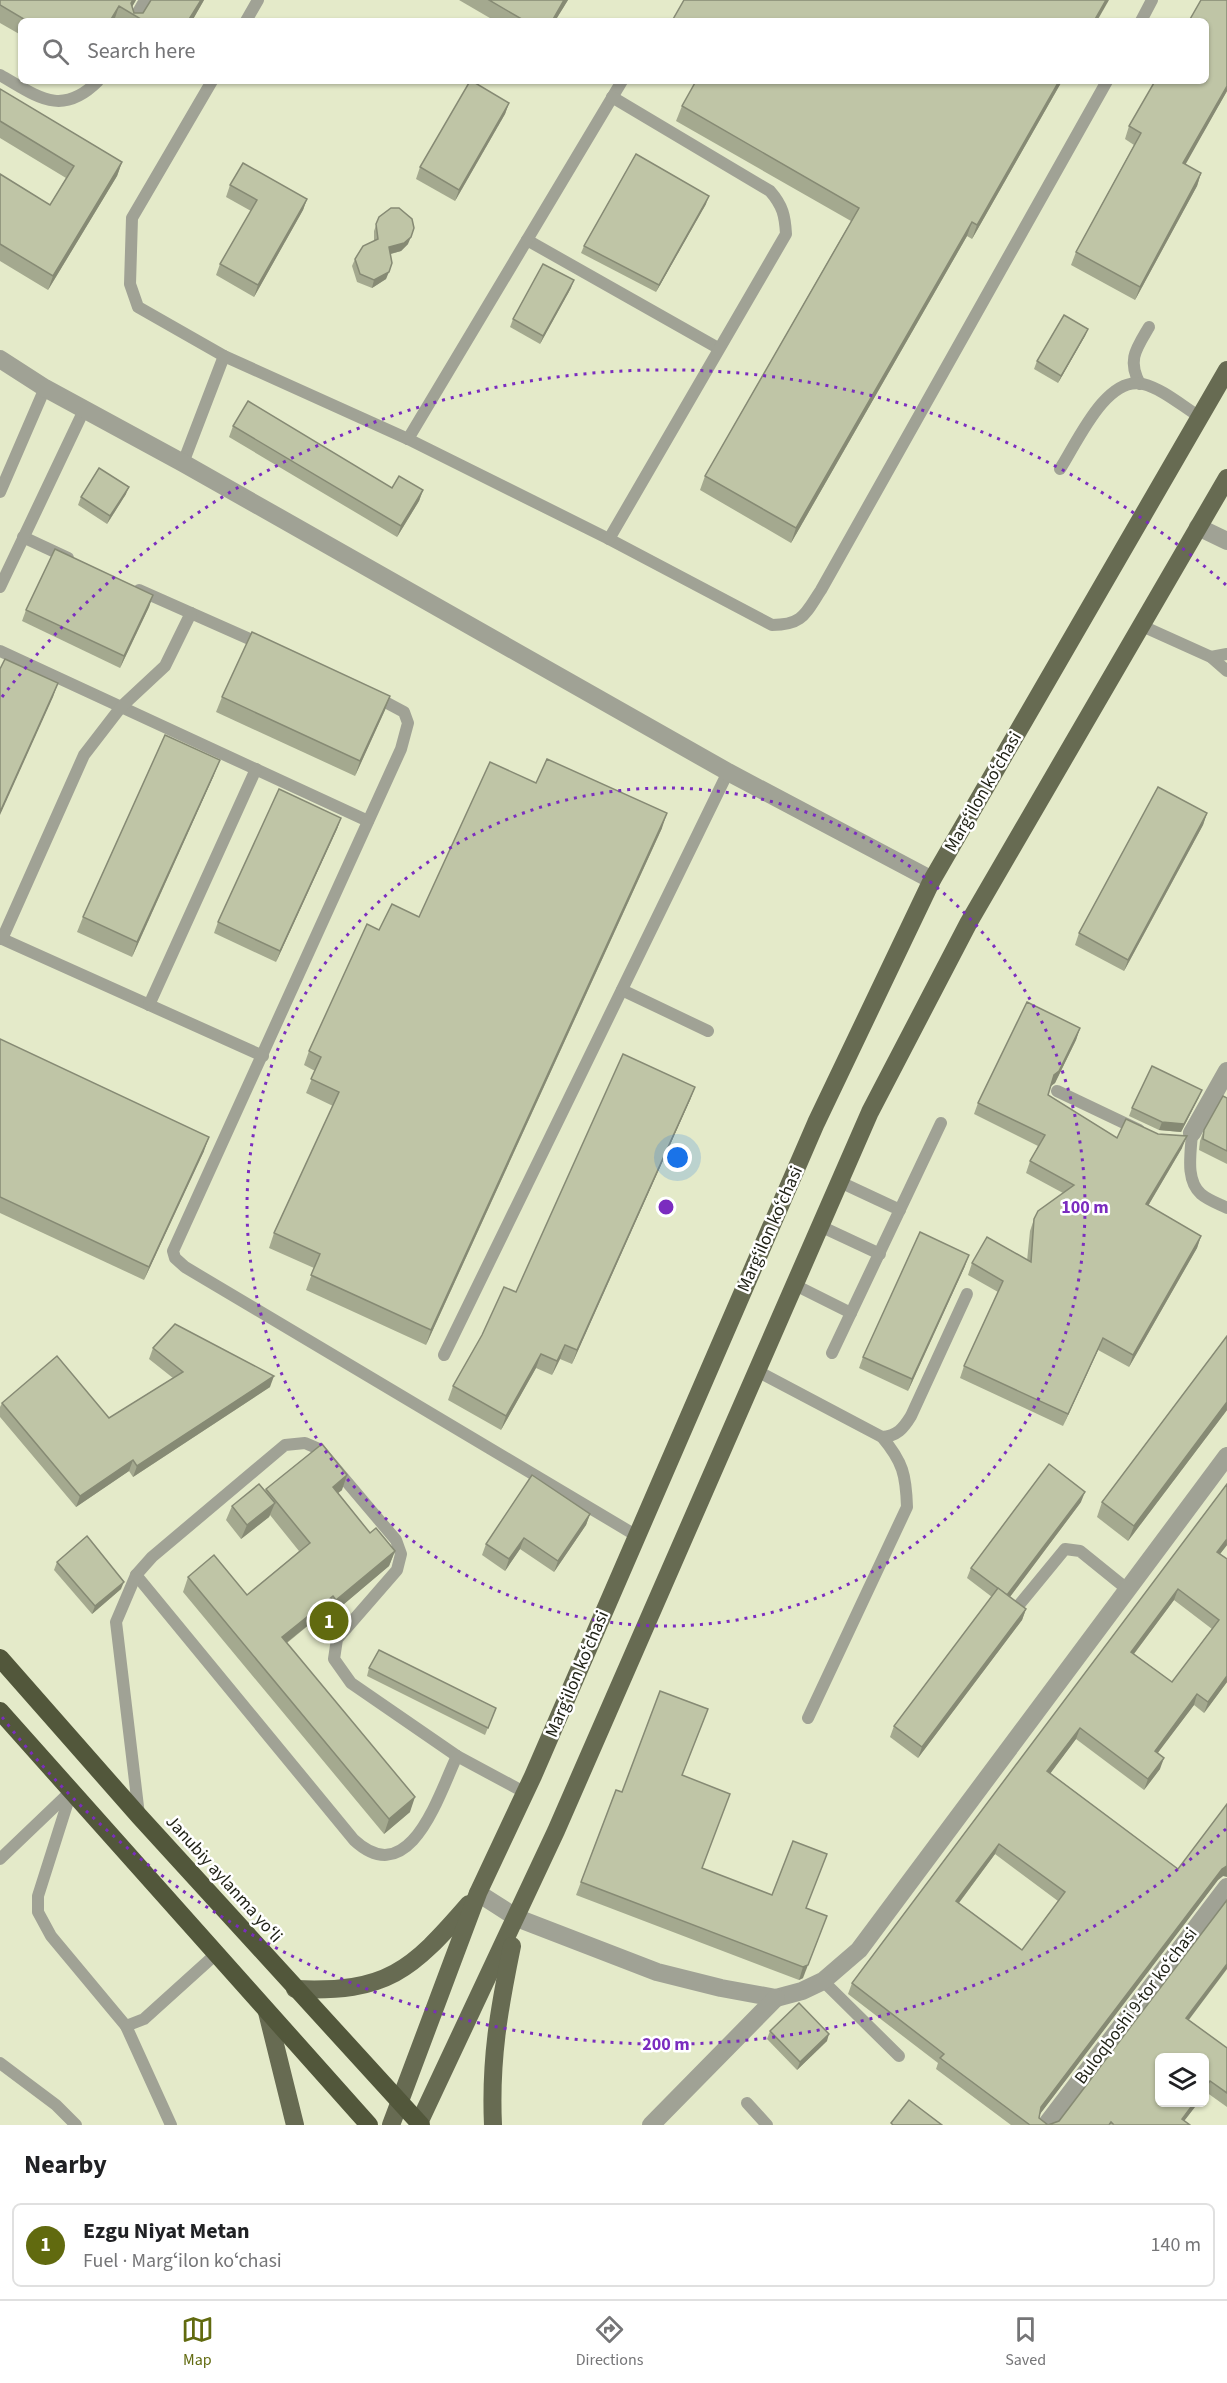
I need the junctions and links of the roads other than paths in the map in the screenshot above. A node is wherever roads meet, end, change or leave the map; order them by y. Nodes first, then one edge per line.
1 (145, 0) edge
2 (258, 0) edge
3 (1152, 0) edge
4 (135, 18) edge
5 (248, 18) edge
6 (1143, 18) edge
7 (0, 75) edge
8 (94, 84) edge
9 (210, 84) edge
10 (620, 84) edge
11 (1105, 84) edge
12 (612, 97) junction
13 (527, 240) junction
14 (1149, 327) dead end
15 (718, 348) junction
16 (224, 356) junction
17 (0, 359) edge
18 (1227, 370) edge
19 (1140, 384) junction
20 (45, 388) junction
21 (84, 410) junction
22 (1200, 417) junction
23 (408, 439) junction
24 (183, 463) junction
25 (1060, 469) dead end
26 (1227, 478) edge
27 (0, 492) edge
28 (1198, 527) junction
29 (23, 537) junction
30 (609, 539) junction
31 (1227, 541) edge
32 (75, 561) edge
33 (128, 585) edge
34 (0, 587) edge
35 (191, 613) junction
36 (1140, 625) junction
37 (0, 651) edge
38 (277, 652) edge
39 (1227, 654) edge
40 (1211, 657) junction
41 (1227, 671) edge
42 (363, 691) edge
43 (120, 707) junction
44 (256, 769) junction
45 (728, 772) junction
46 (368, 820) junction
47 (932, 880) junction
48 (1, 938) edge
49 (622, 990) junction
50 (149, 1005) junction
51 (708, 1031) dead end
52 (263, 1056) junction
53 (1227, 1071) edge
54 (1057, 1091) edge
55 (941, 1123) dead end
56 (1147, 1134) edge
57 (1188, 1137) joint
58 (840, 1182) junction
59 (1227, 1208) edge
60 (900, 1210) junction
61 (820, 1226) junction
62 (880, 1254) junction
63 (795, 1285) junction
64 (967, 1294) dead end
65 (851, 1313) junction
66 (832, 1353) dead end
67 (444, 1355) dead end
68 (757, 1371) junction
69 (882, 1437) junction
70 (1227, 1456) edge
71 (637, 1536) junction
72 (136, 1575) junction
73 (1127, 1589) junction
74 (1019, 1605) edge
75 (0, 1658) edge
76 (0, 1711) edge
77 (808, 1718) dead end
78 (457, 1756) junction
79 (71, 1792) junction
80 (524, 1792) junction
81 (139, 1816) junction
82 (0, 1859) edge
83 (1227, 1887) edge
84 (478, 1893) junction
85 (517, 1918) junction
86 (216, 1954) junction
87 (823, 1981) junction
88 (295, 1989) junction
89 (776, 1998) junction
90 (267, 2012) junction
91 (126, 2026) junction
92 (899, 2056) dead end
93 (0, 2063) edge
94 (401, 2102) junction
95 (747, 2103) dead end
96 (419, 2124) edge
97 (76, 2125) edge
98 (171, 2125) edge
99 (295, 2125) edge
100 (369, 2125) edge
101 (392, 2125) edge
102 (493, 2125) edge
103 (651, 2125) edge
104 (767, 2125) edge
105 (1046, 2125) edge

1 - 4 lane
2 - 5 lane
3 - 6 lane
7 - 8 lane
9 - 16 lane
10 - 12 lane
11 - 30 lane
12 - 13 lane
12 - 15 lane
13 - 15 lane
13 - 23 lane
14 - 19 lane
15 - 30 lane
16 - 23 lane
16 - 24 lane
17 - 20 street
18 - 22 main road, Margʻilon koʻchasi
19 - 22 lane
19 - 25 lane
20 - 21 street
20 - 27 lane
21 - 24 street
21 - 29 lane
22 - 47 main road, Margʻilon koʻchasi
23 - 30 lane
24 - 45 street
26 - 28 main road
28 - 31 street
28 - 36 main road
29 - 32 lane
29 - 34 lane
33 - 35 lane
35 - 38 lane
35 - 43 lane
36 - 40 lane
36 - 58 main road
37 - 43 lane
39 - 40 lane
40 - 41 lane
42 - 46 lane
43 - 44 lane
43 - 48 lane
44 - 46 lane
44 - 50 lane
45 - 47 street
45 - 49 lane
46 - 52 lane
47 - 71 main road, Margʻilon koʻchasi
48 - 50 lane
49 - 51 lane
49 - 67 lane
50 - 52 lane
52 - 71 lane
53 - 57 street
54 - 56 lane
55 - 60 lane
57 - 59 lane
58 - 60 lane
58 - 61 main road
60 - 62 lane
61 - 62 lane
61 - 63 main road
62 - 65 lane
63 - 65 lane
63 - 68 main road
64 - 69 lane
65 - 66 lane
68 - 69 lane
68 - 85 main road
69 - 77 lane
70 - 73 street
71 - 80 main road, Margʻilon koʻchasi
72 - 78 lane
72 - 78 lane
72 - 81 lane
73 - 74 lane
73 - 87 street
75 - 81 highway, Janubiy aylanma yoʻli
76 - 79 highway
78 - 80 lane
79 - 82 lane
79 - 86 highway
79 - 91 lane
80 - 84 main road, Margʻilon koʻchasi
81 - 88 highway, Janubiy aylanma yoʻli
83 - 105 street, Buloqboshi 9-tor koʻchasi
84 - 85 street
84 - 88 main road
84 - 94 main road, Margʻilon koʻchasi
85 - 89 street
85 - 96 main road
85 - 102 main road
86 - 90 highway
86 - 91 lane
87 - 89 street
87 - 92 lane
88 - 94 highway, Janubiy aylanma yoʻli
89 - 103 street
90 - 99 main road
90 - 100 highway
91 - 98 lane
93 - 97 lane
94 - 96 highway, Janubiy aylanma yoʻli
94 - 101 main road, Margʻilon koʻchasi
95 - 104 lane

